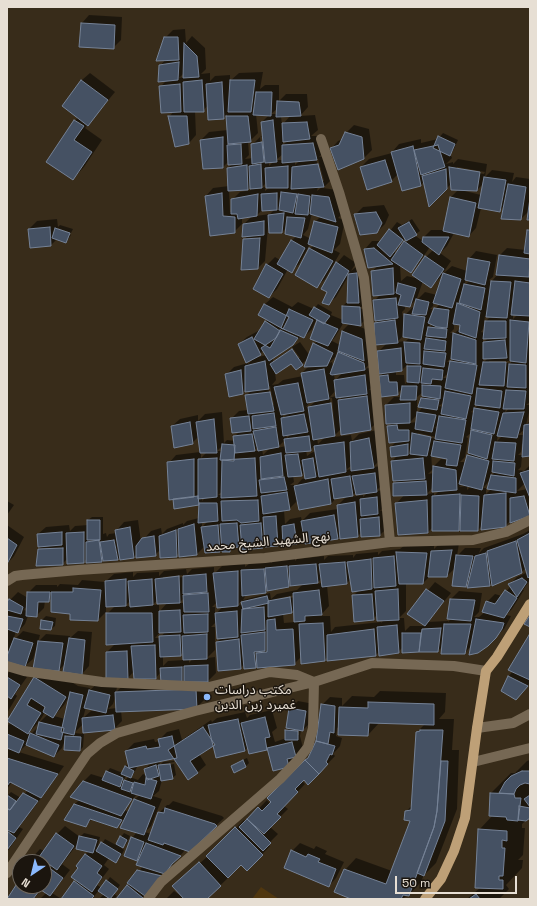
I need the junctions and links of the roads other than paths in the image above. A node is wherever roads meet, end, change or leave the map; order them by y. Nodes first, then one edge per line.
1 (320, 139) dead end
2 (530, 520) edge
3 (390, 542) junction
4 (7, 581) edge
5 (530, 604) edge
6 (7, 666) edge
7 (486, 671) junction
8 (314, 682) junction
9 (530, 714) edge
10 (477, 728) junction
11 (530, 748) edge
12 (473, 762) junction
13 (7, 873) edge
14 (148, 899) edge
15 (425, 899) edge

1 - 3 street
2 - 3 street, نهج الشهيد الشيخ محمد
3 - 4 street, نهج الشهيد الشيخ محمد
5 - 7 main road
6 - 8 street
7 - 8 street
7 - 10 main road
8 - 13 street
8 - 14 street
9 - 10 street
10 - 12 main road
11 - 12 street
12 - 15 main road

